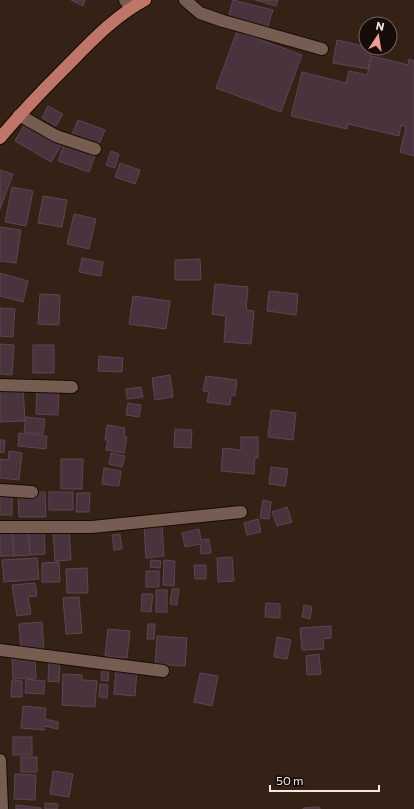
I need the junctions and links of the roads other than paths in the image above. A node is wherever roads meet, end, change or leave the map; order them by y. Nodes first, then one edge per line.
1 (145, 0) edge
2 (185, 0) edge
3 (127, 4) edge
4 (322, 49) dead end
5 (19, 115) junction
6 (0, 137) edge
7 (95, 149) dead end
8 (0, 385) edge
9 (72, 387) dead end
10 (0, 490) edge
11 (32, 492) dead end
12 (241, 512) dead end
13 (0, 527) edge
14 (0, 650) edge
15 (163, 671) dead end
16 (0, 760) edge
17 (2, 809) edge

1 - 3 main road
2 - 4 street
3 - 5 main road
5 - 6 main road
5 - 7 street
8 - 9 street
10 - 11 street
12 - 13 street
14 - 15 street
16 - 17 street

